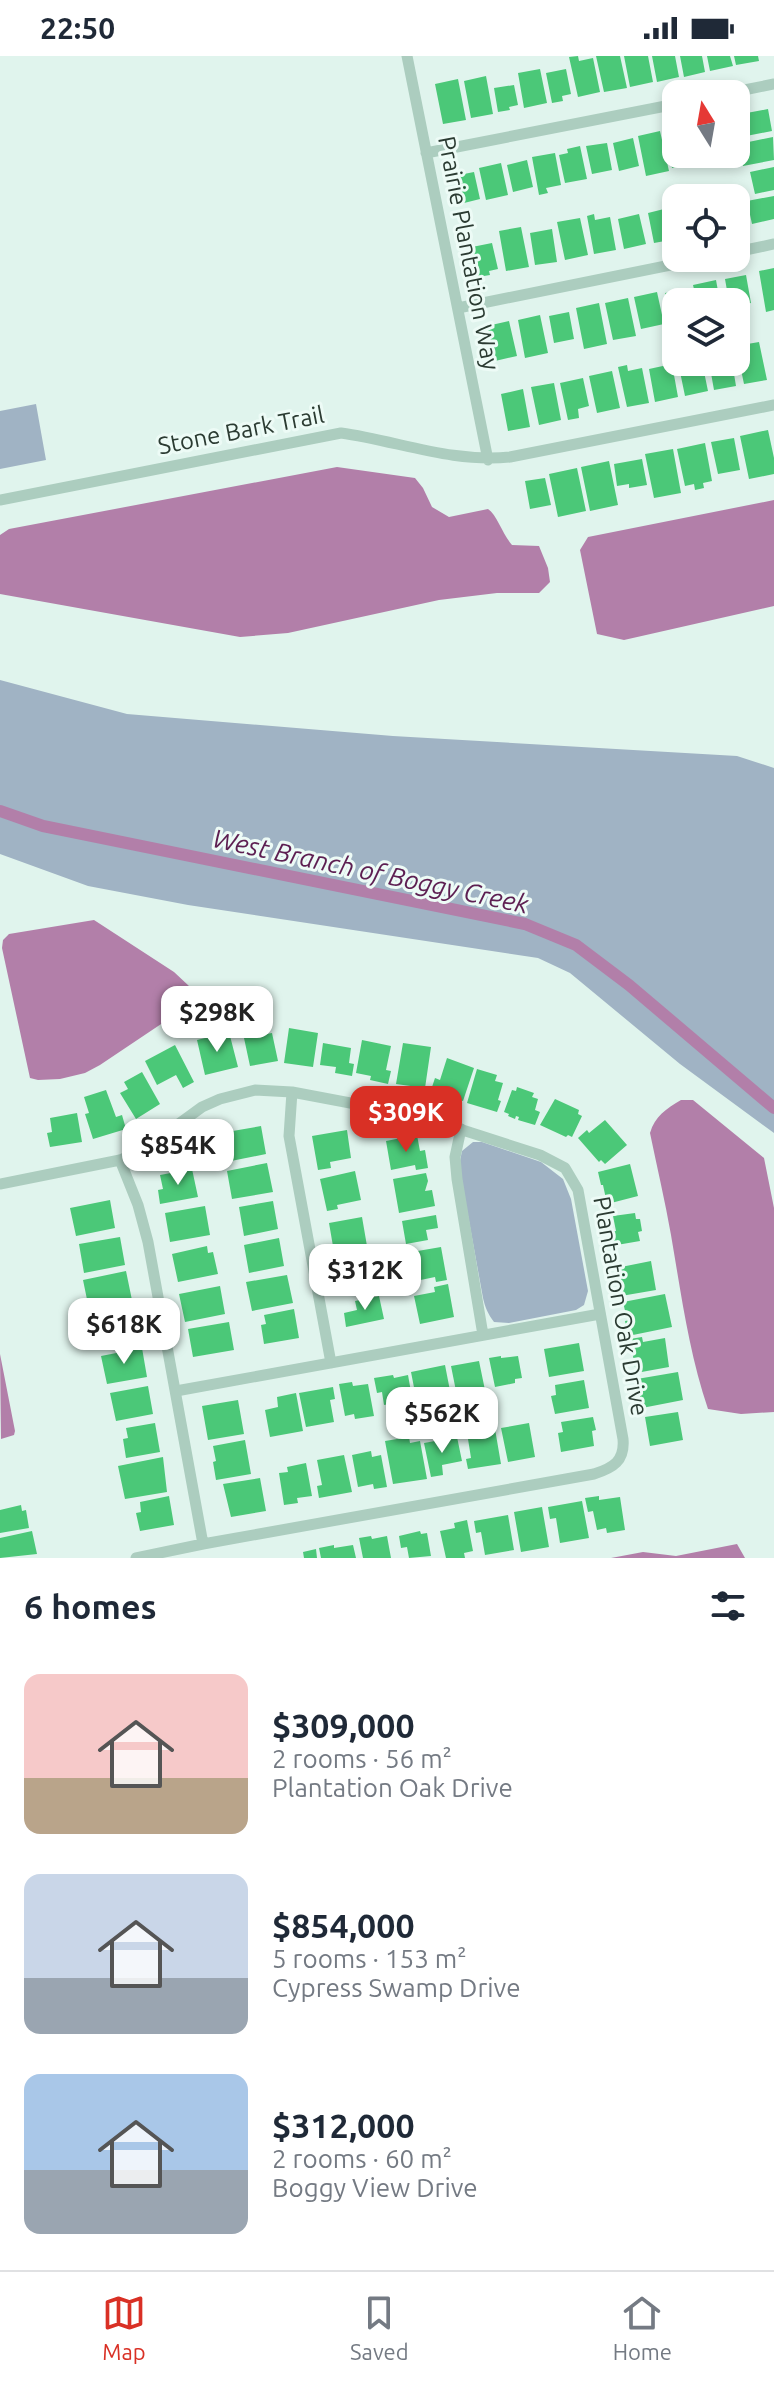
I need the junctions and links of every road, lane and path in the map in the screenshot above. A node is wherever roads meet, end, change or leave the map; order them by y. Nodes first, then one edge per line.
1 (407, 56) edge
2 (774, 84) edge
3 (750, 89) edge
4 (662, 107) edge
5 (426, 153) junction
6 (774, 244) edge
7 (750, 249) edge
8 (662, 267) edge
9 (458, 308) junction
10 (774, 405) edge
11 (488, 460) junction
12 (0, 500) edge
13 (292, 1092) junction
14 (461, 1129) junction
15 (120, 1160) junction
16 (0, 1184) edge
17 (600, 1314) junction
18 (483, 1335) junction
19 (331, 1363) junction
20 (176, 1391) junction
21 (203, 1544) junction
22 (136, 1558) edge

1 - 5 street, Prairie Plantation Way
2 - 3 street
4 - 5 street
5 - 9 street, Prairie Plantation Way
6 - 7 street
8 - 9 street
9 - 11 street, Prairie Plantation Way
10 - 11 street, Stone Bark Trail
11 - 12 street, Stone Bark Trail
13 - 14 street, Plantation Oak Drive
13 - 15 street, Plantation Oak Drive
13 - 19 street
14 - 17 street, Plantation Oak Drive
14 - 18 street
15 - 16 street, Plantation Oak Drive
15 - 20 street
17 - 18 street
17 - 21 street, Plantation Oak Drive
18 - 19 street
19 - 20 street
20 - 21 street
21 - 22 street, Plantation Oak Drive

